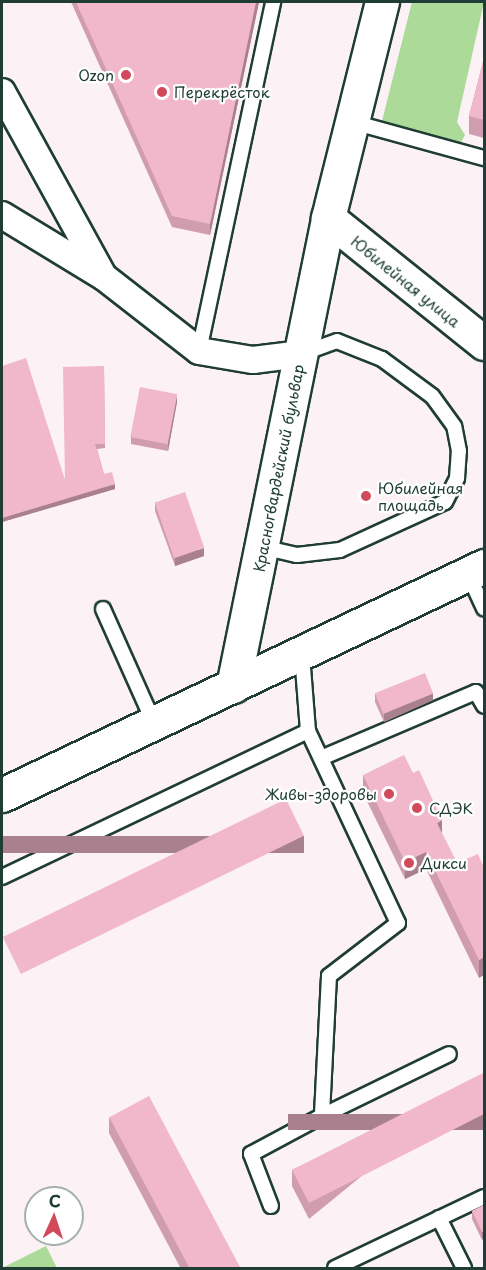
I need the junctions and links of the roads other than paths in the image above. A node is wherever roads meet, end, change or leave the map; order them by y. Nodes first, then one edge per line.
1 (273, 2) edge
2 (382, 2) edge
3 (2, 92) edge
4 (352, 122) junction
5 (484, 158) edge
6 (2, 215) edge
7 (328, 218) junction
8 (104, 277) junction
9 (484, 343) edge
10 (199, 351) junction
11 (300, 354) junction
12 (262, 547) junction
13 (476, 570) edge
14 (104, 609) dead end
15 (484, 609) edge
16 (302, 655) junction
17 (233, 686) junction
18 (484, 706) edge
19 (154, 723) junction
20 (308, 731) junction
21 (321, 758) junction
22 (2, 795) edge
23 (2, 877) edge
24 (449, 1054) dead end
25 (322, 1116) junction
26 (484, 1197) edge
27 (271, 1206) dead end
28 (439, 1218) junction
29 (335, 1269) edge
30 (464, 1269) edge

1 - 10 lane
2 - 4 street, Красногвардейский бульвар
3 - 8 street
4 - 5 lane
4 - 7 street, Красногвардейский бульвар
6 - 8 street
7 - 9 street, Юбилейная улица
7 - 11 street, Красногвардейский бульвар
8 - 10 street
10 - 11 street
11 - 12 street, Красногвардейский бульвар
11 - 12 lane
12 - 17 street, Красногвардейский бульвар
13 - 15 lane
13 - 16 street
14 - 19 lane
16 - 17 street
16 - 20 lane
17 - 19 street
18 - 21 lane
19 - 22 street
20 - 21 lane
20 - 23 lane
21 - 25 lane
24 - 25 lane
25 - 27 lane
26 - 28 lane
28 - 29 lane
28 - 30 lane

